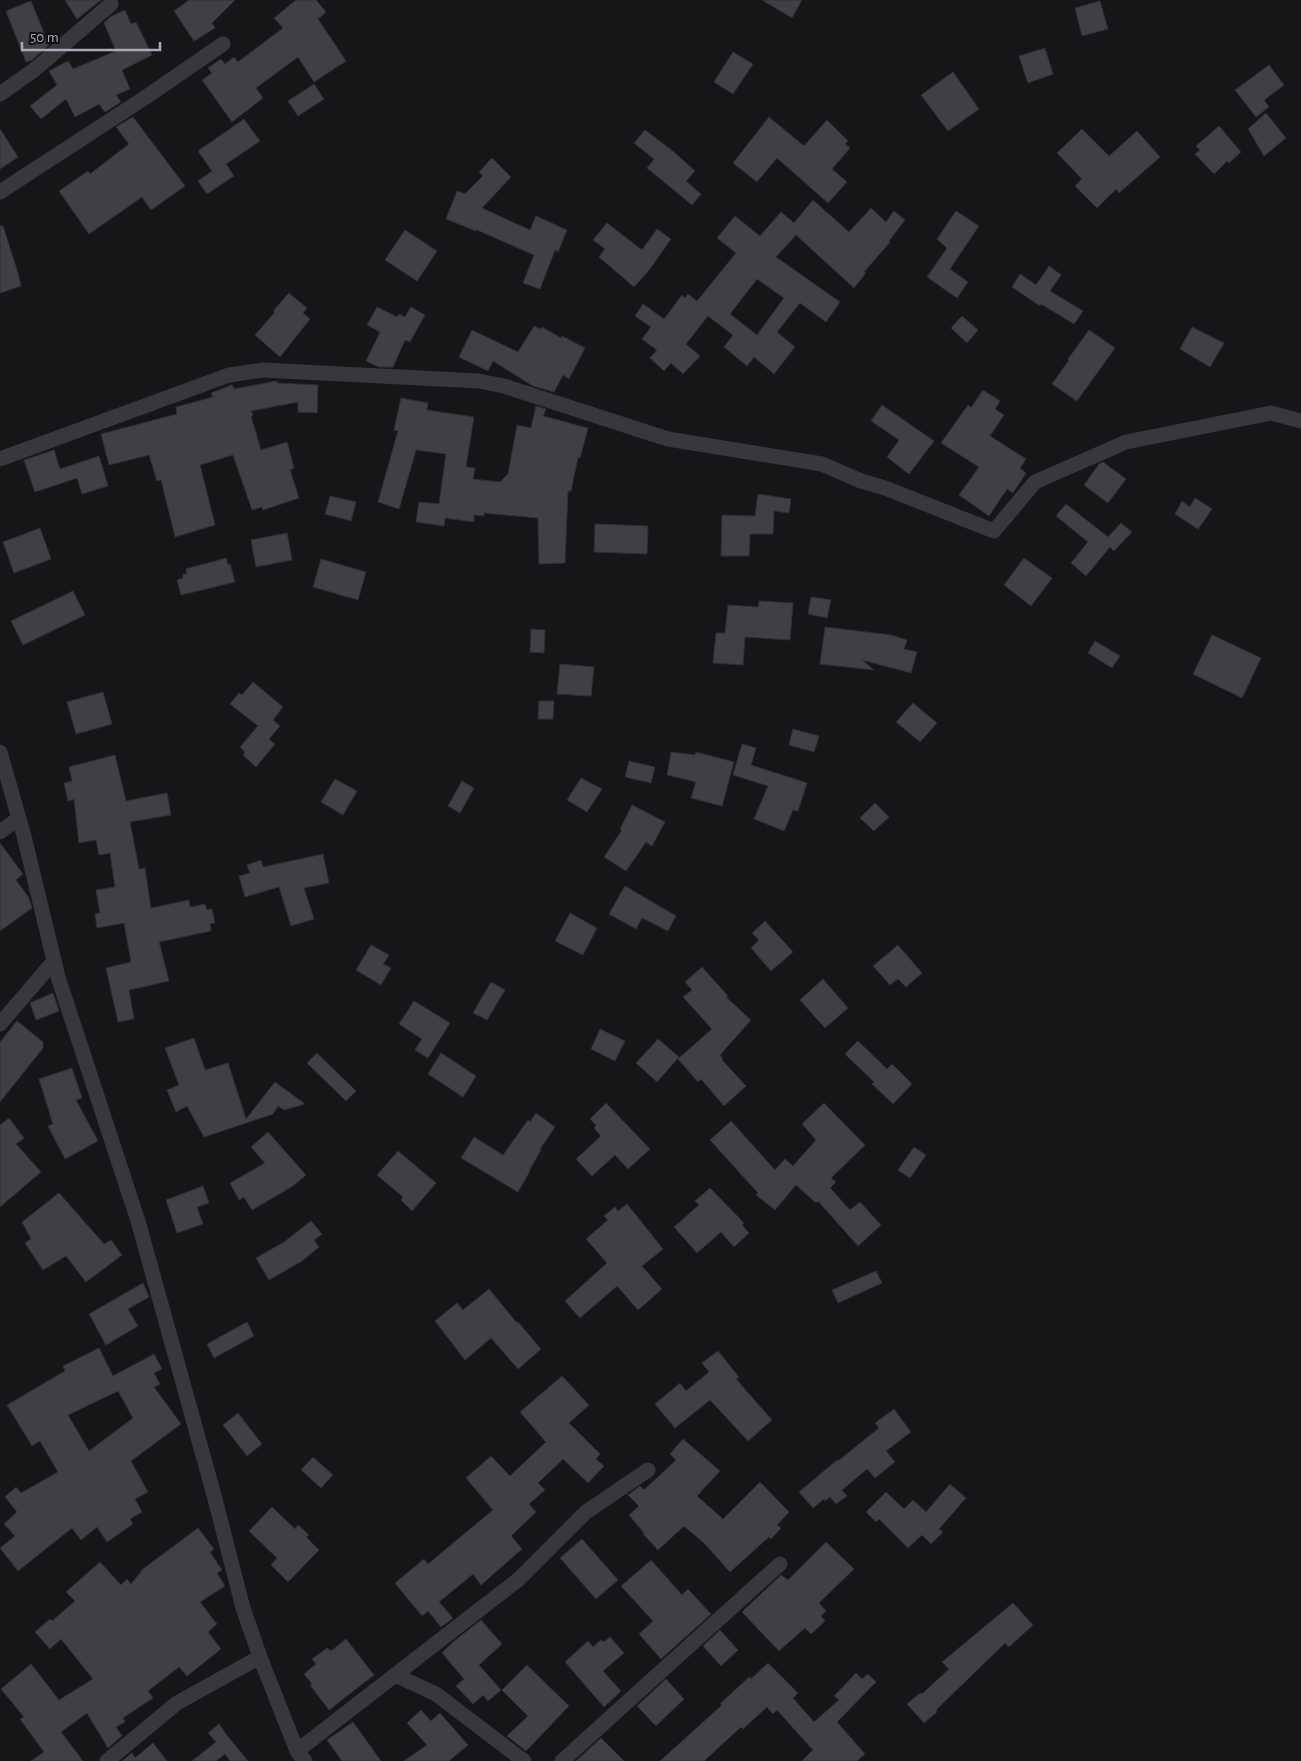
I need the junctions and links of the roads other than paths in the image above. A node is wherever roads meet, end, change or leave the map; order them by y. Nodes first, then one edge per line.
1 (111, 4) dead end
2 (223, 44) dead end
3 (0, 94) edge
4 (0, 192) edge
5 (1301, 421) edge
6 (0, 459) edge
7 (0, 752) edge
8 (19, 818) junction
9 (0, 832) edge
10 (54, 961) junction
11 (0, 1024) edge
12 (648, 1470) dead end
13 (780, 1564) dead end
14 (260, 1657) junction
15 (394, 1675) junction
16 (301, 1756) edge
17 (107, 1761) edge
18 (524, 1761) edge
19 (562, 1761) edge

1 - 3 street
2 - 4 street
5 - 6 street
7 - 8 street
8 - 9 street
8 - 10 street
10 - 11 street
10 - 14 street
12 - 15 street
13 - 19 street
14 - 16 street
14 - 17 street
15 - 16 street
15 - 18 street

